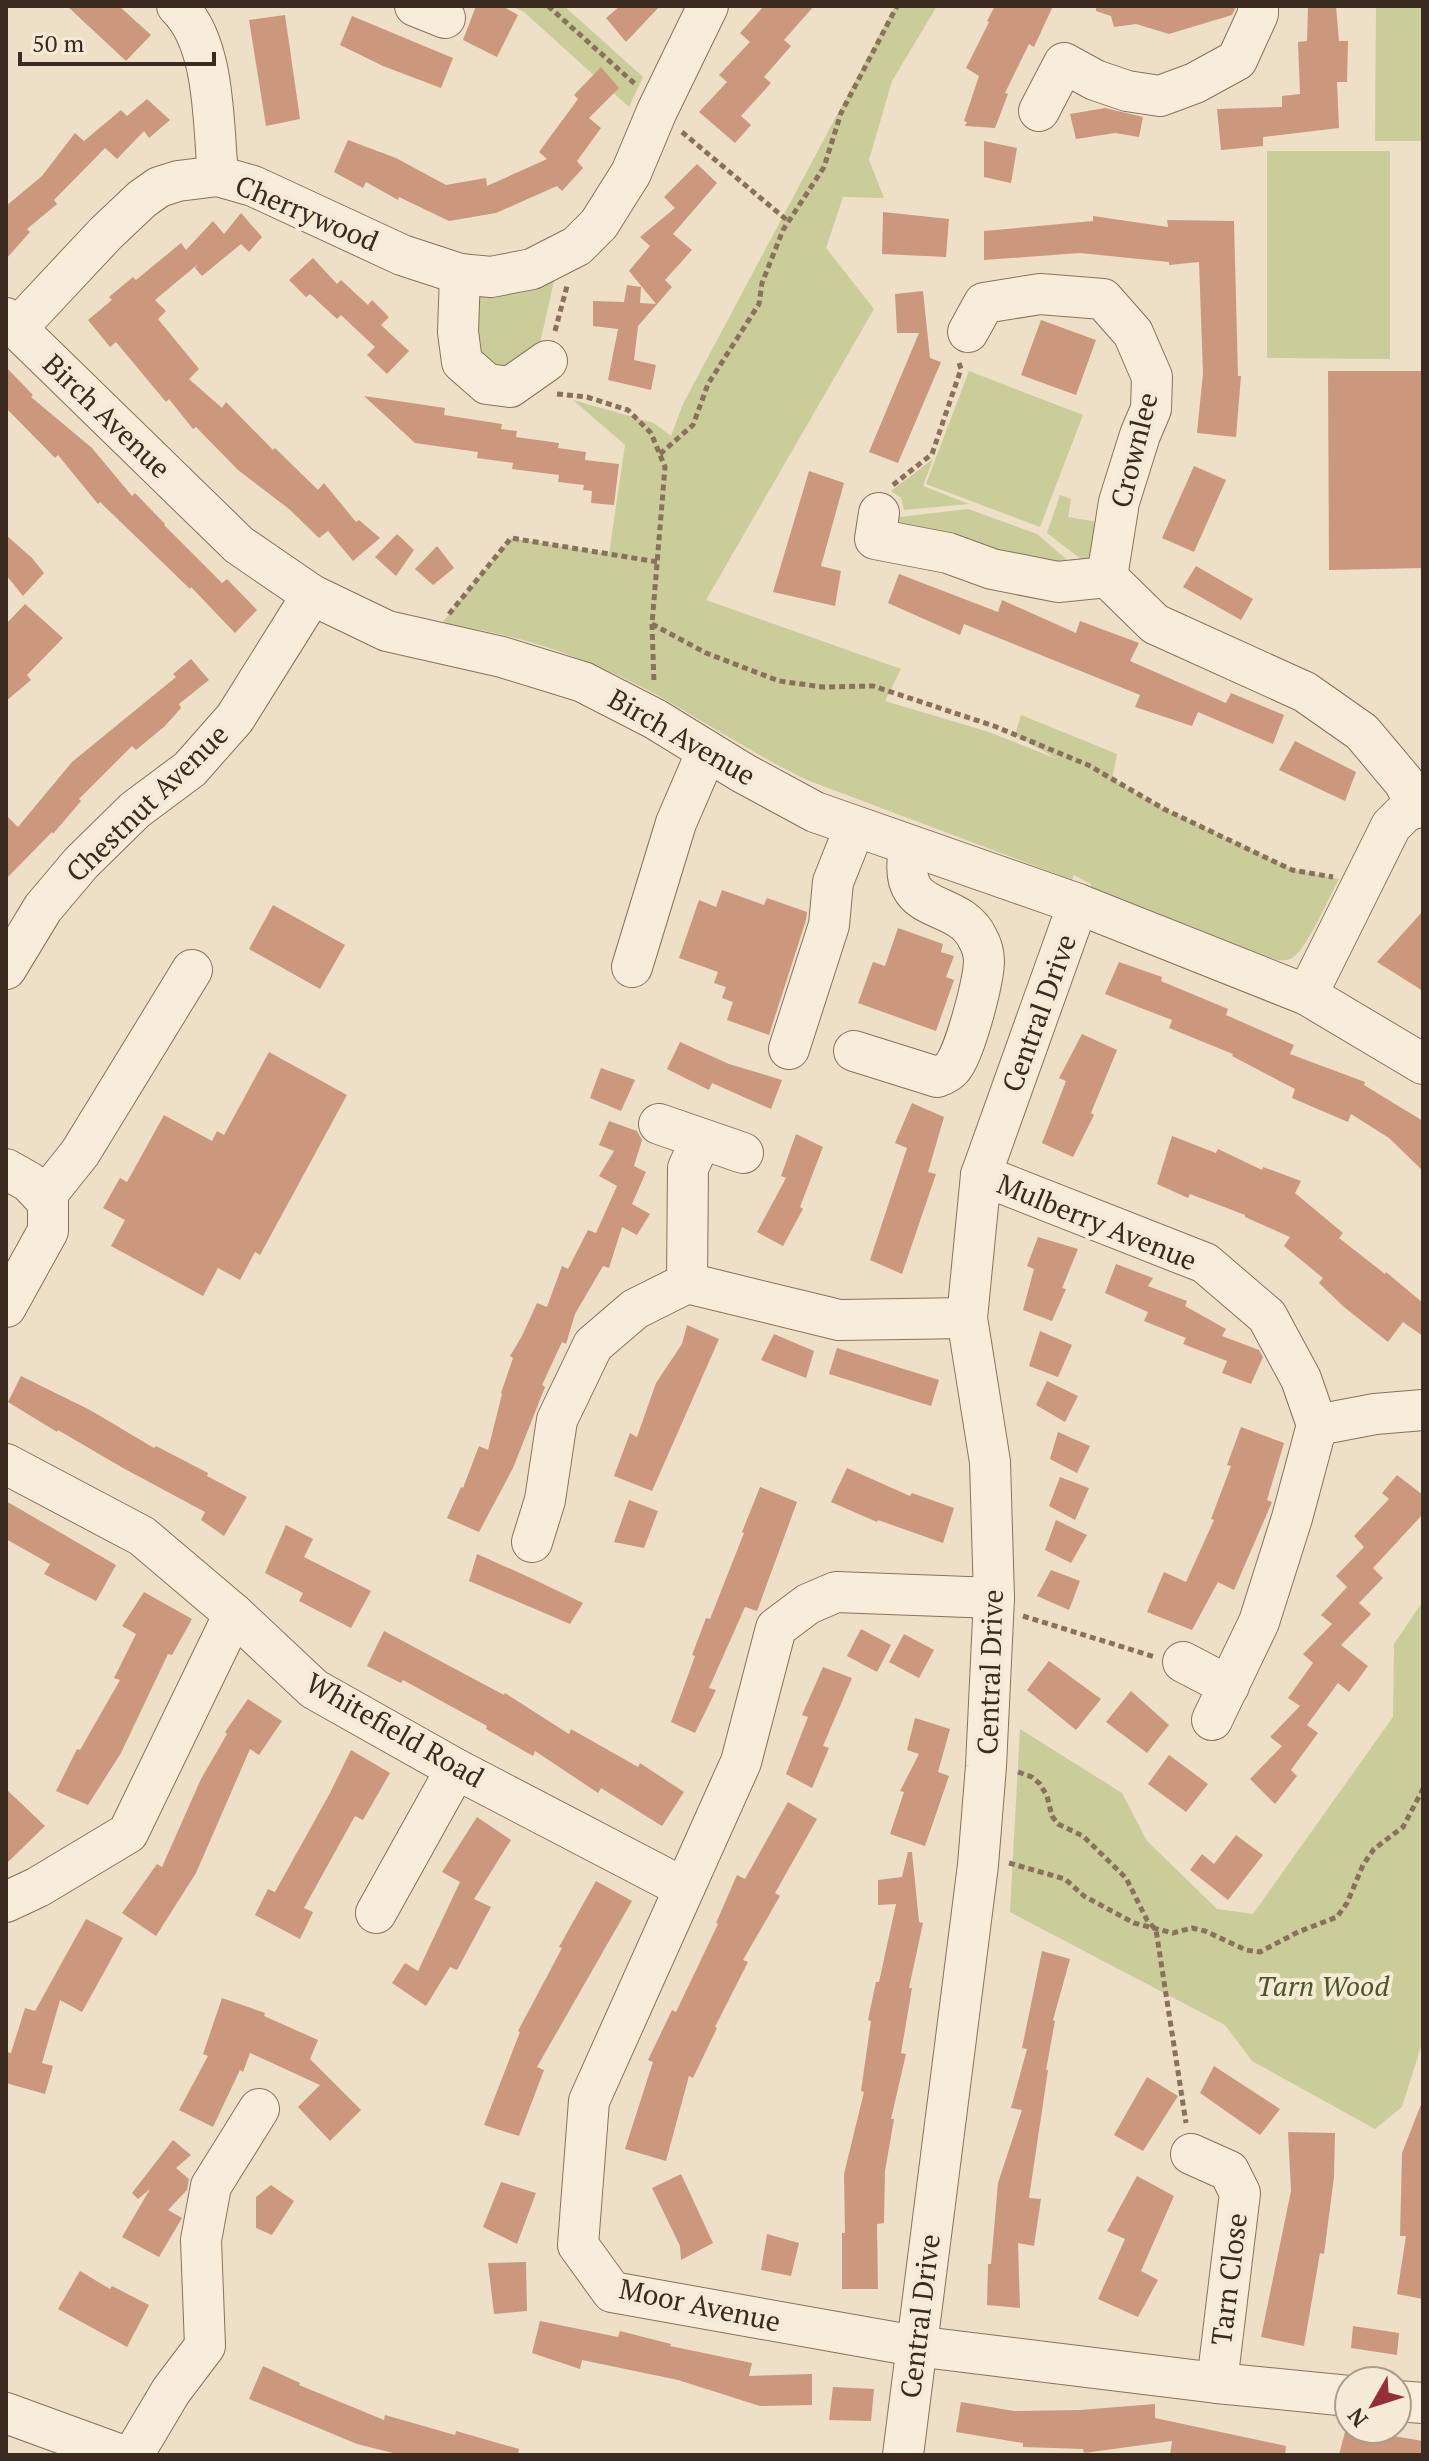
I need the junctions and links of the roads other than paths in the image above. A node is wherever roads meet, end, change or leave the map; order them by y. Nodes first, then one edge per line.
1 (708, 6) edge
2 (1258, 6) edge
3 (189, 9) edge
4 (1039, 111) dead end
5 (218, 176) junction
6 (460, 274) junction
7 (967, 312) road end
8 (12, 323) edge
9 (552, 378) road end
10 (870, 536) road end
11 (1107, 577) junction
12 (312, 595) junction
13 (707, 751) junction
14 (1420, 806) edge
15 (855, 827) junction
16 (910, 846) junction
17 (1078, 904) junction
18 (632, 967) dead end
19 (6, 969) edge
20 (192, 970) dead end
21 (1307, 995) junction
22 (789, 1049) dead end
23 (854, 1051) dead end
24 (1423, 1064) edge
25 (659, 1124) dead end
26 (701, 1140) junction
27 (743, 1153) dead end
28 (6, 1169) edge
29 (981, 1175) junction
30 (44, 1198) junction
31 (687, 1283) junction
32 (6, 1307) edge
33 (967, 1318) junction
34 (1423, 1410) edge
35 (1317, 1425) junction
36 (1423, 1432) edge
37 (6, 1464) edge
38 (532, 1540) dead end
39 (994, 1602) junction
40 (234, 1614) junction
41 (1183, 1662) road end
42 (456, 1769) junction
43 (684, 1888) junction
44 (6, 1902) edge
45 (376, 1913) dead end
46 (259, 2109) dead end
47 (1191, 2154) road end
48 (915, 2346) junction
49 (1217, 2383) junction
50 (1333, 2394) edge
51 (6, 2413) edge
52 (40, 2441) edge
53 (121, 2455) edge
54 (133, 2455) edge
55 (903, 2455) edge

1 - 6 street, Cherrywood
2 - 4 street
3 - 5 street
5 - 6 street, Cherrywood
5 - 8 street, Cherrywood
6 - 9 street
7 - 11 street, Crownlee
8 - 12 street, Birch Avenue
10 - 11 street
11 - 14 street
12 - 13 street, Birch Avenue
12 - 19 street, Chestnut Avenue
13 - 15 street, Birch Avenue
13 - 18 street
14 - 21 street
15 - 16 street, Birch Avenue
15 - 22 street
16 - 17 street, Birch Avenue
16 - 23 street
17 - 21 street, Birch Avenue
17 - 29 street, Central Drive
20 - 30 street
21 - 24 street, Birch Avenue
25 - 26 street
26 - 27 street
26 - 31 street
28 - 30 street
29 - 33 street, Central Drive
29 - 35 street, Mulberry Avenue
30 - 32 street
31 - 33 street
31 - 38 street
33 - 39 street, Central Drive
34 - 35 street
34 - 36 street
35 - 41 street
37 - 40 street, Whitefield Road
39 - 43 street, Moor Avenue
39 - 48 street, Central Drive
40 - 42 street, Whitefield Road
40 - 44 street
42 - 43 street, Whitefield Road
42 - 45 street
43 - 48 street, Moor Avenue
46 - 54 street
47 - 49 street, Tarn Close
48 - 49 street, Moor Avenue
48 - 55 street, Central Drive
49 - 50 street, Moor Avenue
51 - 52 street
52 - 53 street

